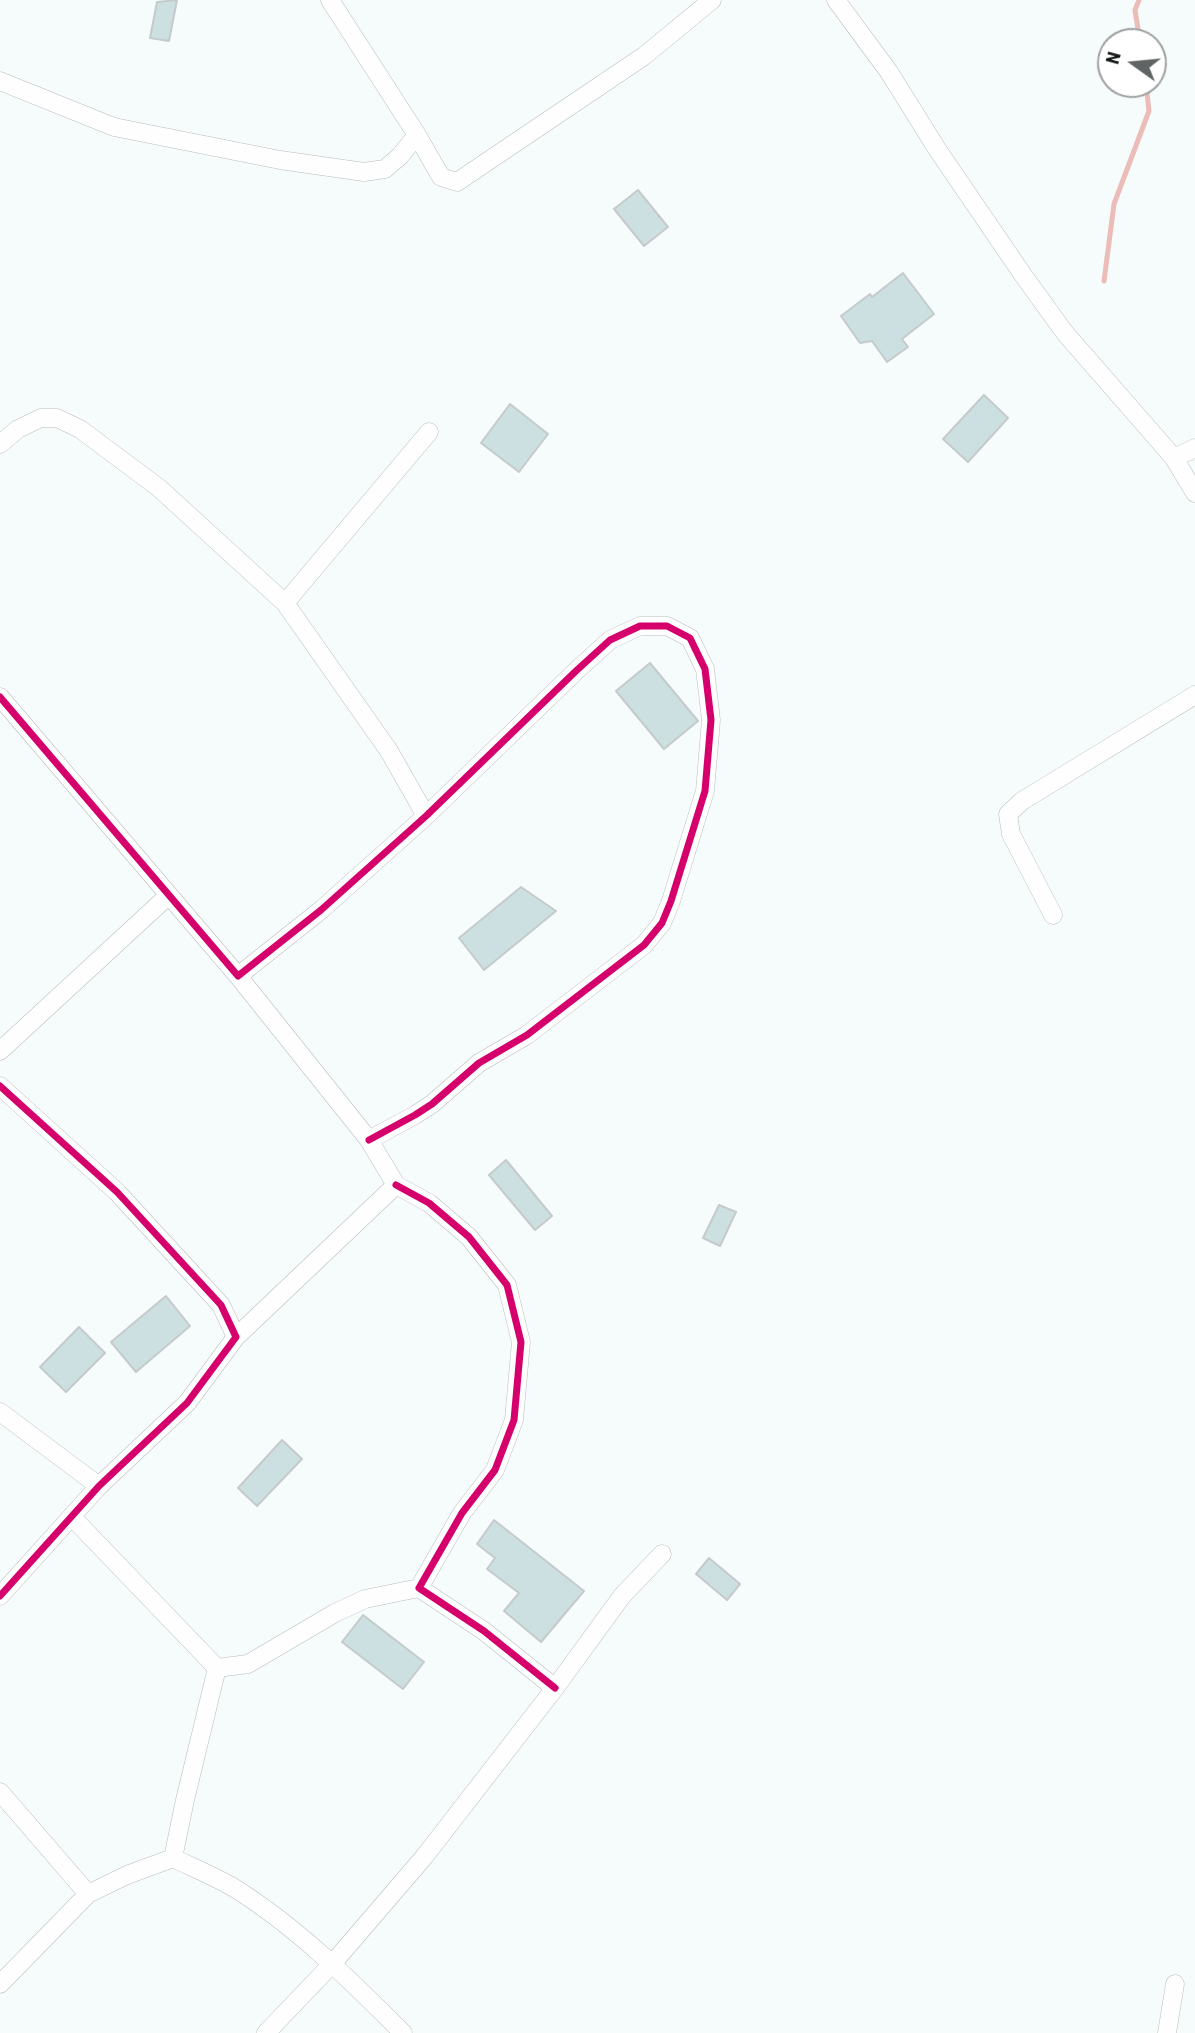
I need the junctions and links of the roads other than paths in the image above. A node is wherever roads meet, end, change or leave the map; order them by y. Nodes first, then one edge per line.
1 (330, 0) edge
2 (712, 0) edge
3 (836, 0) edge
4 (0, 81) edge
5 (417, 135) junction
6 (429, 432) dead end
7 (0, 444) edge
8 (1195, 449) edge
9 (1174, 458) junction
10 (1195, 494) edge
11 (285, 603) junction
12 (1195, 695) edge
13 (0, 697) edge
14 (426, 816) junction
15 (169, 895) junction
16 (1053, 915) dead end
17 (239, 976) junction
18 (0, 1051) edge
19 (0, 1086) edge
20 (369, 1140) junction
21 (396, 1185) junction
22 (236, 1336) junction
23 (0, 1412) edge
24 (99, 1486) junction
25 (72, 1517) junction
26 (662, 1554) dead end
27 (419, 1588) junction
28 (0, 1596) edge
29 (217, 1668) junction
30 (555, 1688) junction
31 (0, 1792) edge
32 (173, 1858) junction
33 (88, 1894) junction
34 (333, 1963) junction
35 (0, 1984) edge
36 (1175, 1984) dead end
37 (266, 2033) edge
38 (403, 2033) edge
39 (1167, 2033) edge

1 - 5 street
2 - 5 street
3 - 9 street
4 - 5 street
6 - 11 street
7 - 11 street
8 - 9 street
9 - 10 street
11 - 14 street
12 - 16 street
13 - 15 street
14 - 17 street
14 - 20 street
15 - 17 street
15 - 18 street
17 - 20 street
19 - 22 street
20 - 21 street
21 - 22 street
21 - 27 street
22 - 24 street
23 - 24 street
24 - 25 street
25 - 28 street
25 - 29 street
26 - 30 street
27 - 29 street
27 - 30 street
29 - 32 street
30 - 34 street
31 - 33 street
32 - 33 street
32 - 34 street
33 - 35 street
34 - 37 street
34 - 38 street
36 - 39 street

